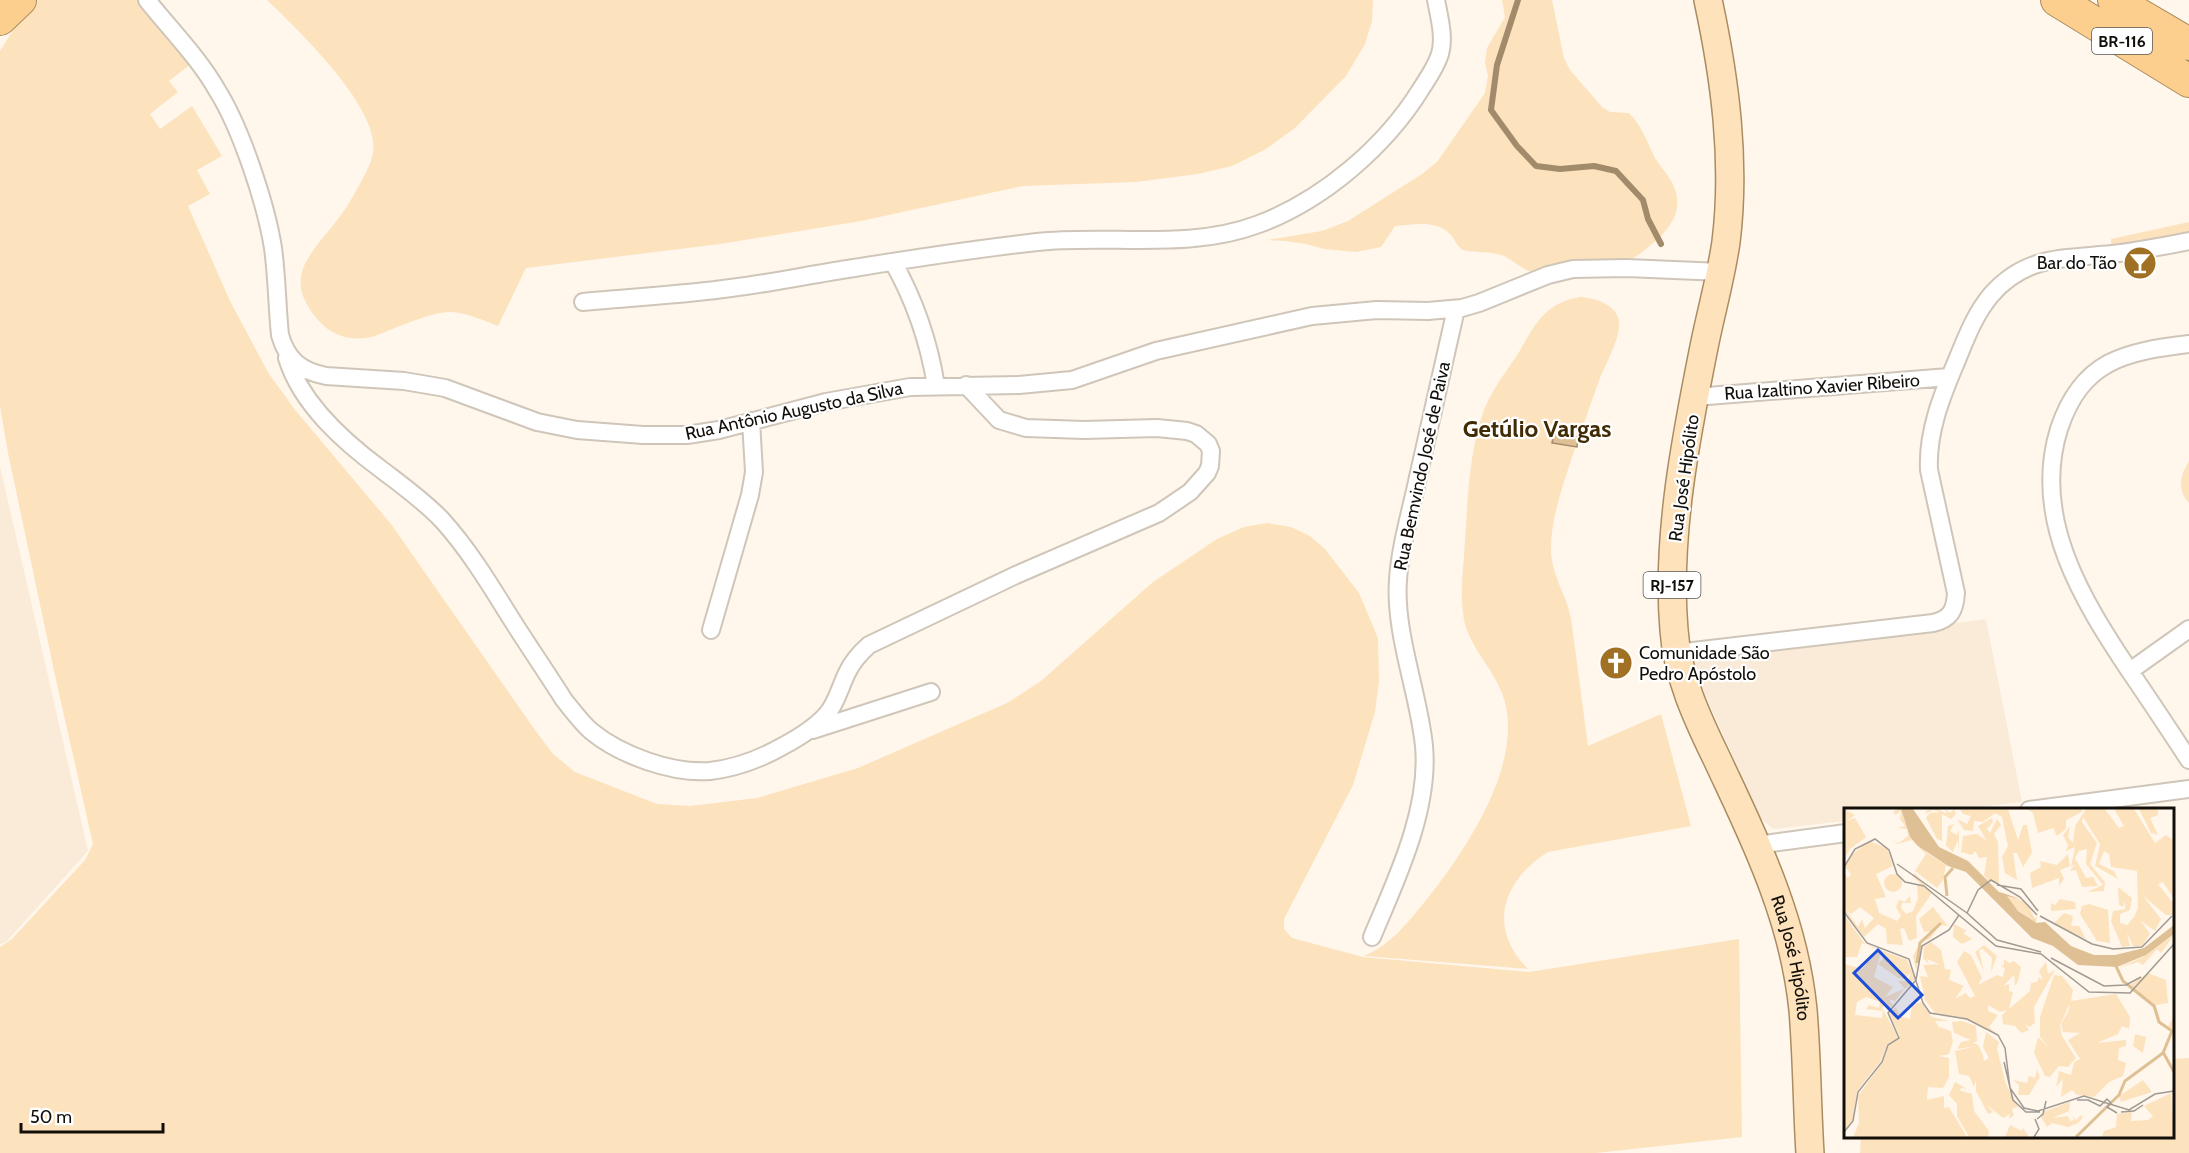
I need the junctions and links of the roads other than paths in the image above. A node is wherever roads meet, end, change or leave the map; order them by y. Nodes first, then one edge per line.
1 (20, 0) edge
2 (147, 0) edge
3 (1436, 0) edge
4 (1708, 0) edge
5 (2057, 0) edge
6 (2114, 0) edge
7 (2152, 0) edge
8 (0, 20) edge
9 (2189, 35) edge
10 (2189, 44) edge
11 (2189, 81) edge
12 (2189, 241) edge
13 (893, 262) junction
14 (1721, 272) junction
15 (583, 302) dead end
16 (1456, 309) junction
17 (2189, 344) edge
18 (283, 347) junction
19 (1949, 377) junction
20 (966, 385) junction
21 (936, 386) junction
22 (1695, 397) junction
23 (751, 421) junction
24 (2189, 629) edge
25 (711, 630) dead end
26 (1677, 653) junction
27 (2130, 671) junction
28 (931, 692) dead end
29 (804, 734) junction
30 (2189, 760) edge
31 (2189, 789) edge
32 (2044, 808) edge
33 (1844, 834) edge
34 (1757, 845) junction
35 (1372, 937) dead end
36 (1810, 1153) edge

1 - 8 highway
2 - 18 street
3 - 13 street
4 - 14 main road, Rua José Hipólito / RJ-157
5 - 11 highway, BR-116
6 - 10 highway, BR-116
7 - 9 highway
12 - 19 street
13 - 15 street
13 - 21 street
14 - 16 street, Rua Antônio Augusto da Silva
14 - 22 main road, Rua José Hipólito / RJ-157
16 - 20 street, Rua Antônio Augusto da Silva
16 - 35 street, Rua Bemvindo José de Paiva
17 - 27 street
18 - 23 street, Rua Antônio Augusto da Silva
18 - 29 street
19 - 22 street, Rua Izaltino Xavier Ribeiro
19 - 26 street
20 - 21 street, Rua Antônio Augusto da Silva
20 - 29 street
21 - 23 street, Rua Antônio Augusto da Silva
22 - 26 main road, Rua José Hipólito / RJ-157
23 - 25 street
24 - 27 street
26 - 34 main road, Rua José Hipólito / RJ-157
27 - 30 street
28 - 29 street
31 - 32 street
33 - 34 street
34 - 36 main road, Rua José Hipólito / RJ-157

